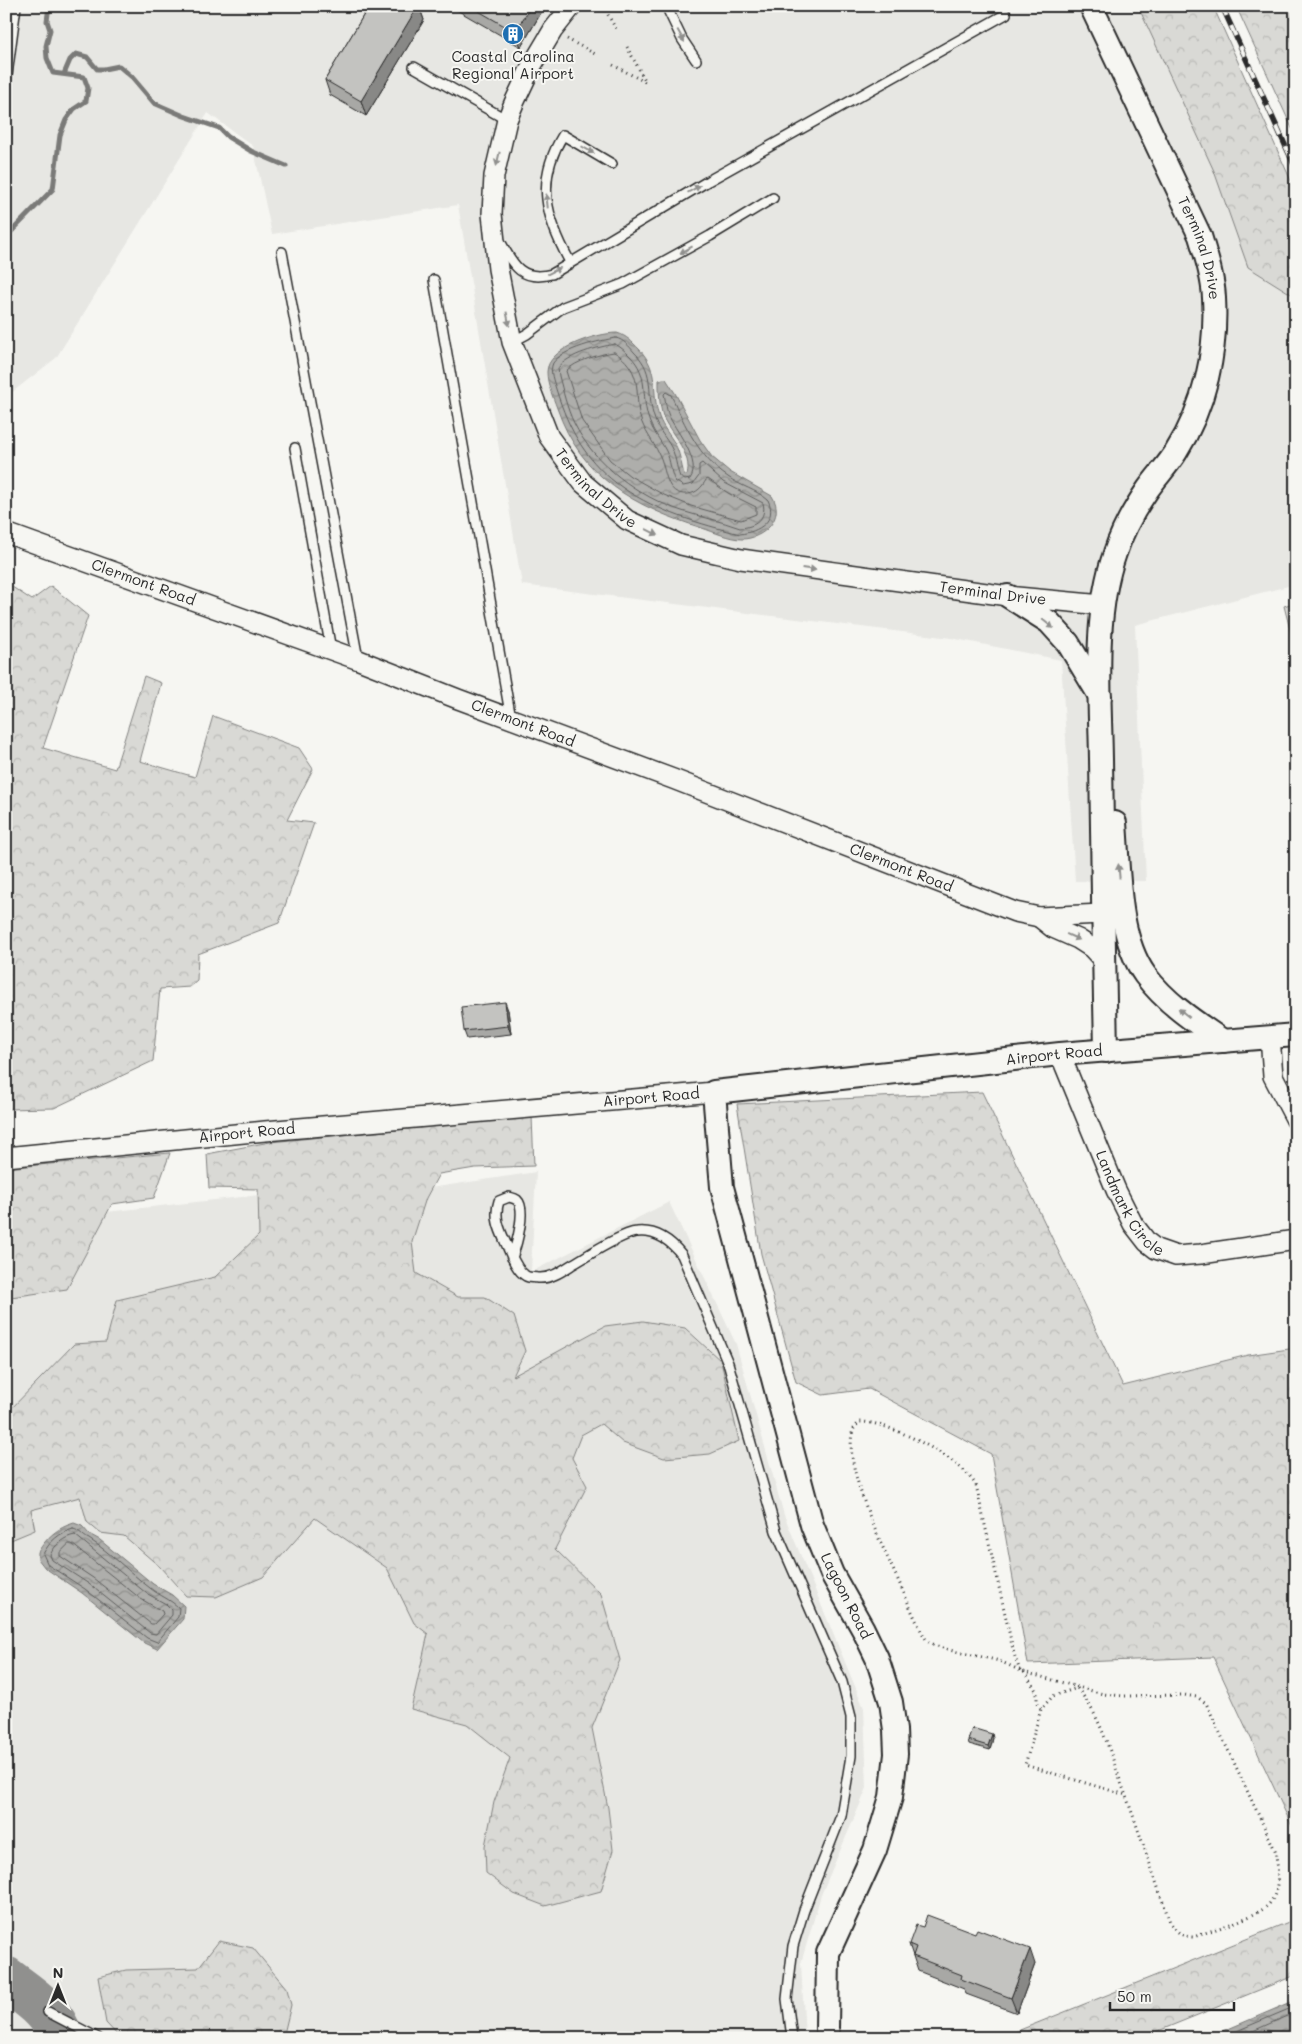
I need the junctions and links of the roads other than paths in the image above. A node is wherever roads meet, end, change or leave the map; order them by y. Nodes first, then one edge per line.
1 (16, 6) edge
2 (572, 6) edge
3 (1091, 6) edge
4 (669, 12) dead end
5 (1006, 14) dead end
6 (696, 60) dead end
7 (414, 67) dead end
8 (6, 83) edge
9 (507, 120) junction
10 (612, 164) dead end
11 (773, 198) dead end
12 (495, 232) junction
13 (282, 252) dead end
14 (570, 262) junction
15 (434, 280) dead end
16 (512, 342) junction
17 (295, 448) dead end
18 (6, 533) edge
19 (1008, 596) junction
20 (1102, 605) junction
21 (331, 650) junction
22 (359, 660) junction
23 (1100, 696) junction
24 (511, 719) junction
25 (1102, 784) junction
26 (1102, 914) junction
27 (1039, 917) junction
28 (1104, 961) junction
29 (1296, 1035) edge
30 (1270, 1037) junction
31 (1223, 1041) junction
32 (1106, 1051) junction
33 (1060, 1054) junction
34 (714, 1092) junction
35 (1296, 1120) edge
36 (6, 1157) edge
37 (1296, 1240) edge
38 (512, 1258) junction
39 (48, 2012) dead end
40 (98, 2038) edge
41 (792, 2038) edge
42 (829, 2038) edge

1 - 8 lane
2 - 9 street, Terminal Drive
3 - 20 street, Terminal Drive
4 -> 6 lane
14 -> 5 lane
7 - 9 lane
9 -> 12 street, Terminal Drive
14 -> 10 lane
11 -> 16 lane
12 -> 14 lane
12 -> 16 street, Terminal Drive
13 - 22 lane
15 - 24 lane
16 -> 19 street, Terminal Drive
17 - 21 lane
18 - 21 street, Clermont Road
19 - 20 street, Terminal Drive
19 -> 23 street
20 - 23 street, Terminal Drive
21 - 22 street, Clermont Road
22 - 24 street, Clermont Road
23 - 25 street, Terminal Drive
24 - 27 street, Clermont Road
25 - 26 street, Terminal Drive
31 -> 25 street
26 - 27 street, Clermont Road
26 - 28 street, Terminal Drive
27 -> 28 street, Clermont Road
28 - 32 street, Terminal Drive
29 - 30 street, Airport Road
30 - 31 street, Airport Road
30 - 35 street
31 - 32 street, Airport Road
32 - 33 street, Airport Road
33 - 34 street, Airport Road
33 - 37 street, Landmark Circle
34 - 36 street, Airport Road
34 - 42 street, Lagoon Road
38 - 38 lane
38 - 41 lane
39 - 40 lane

